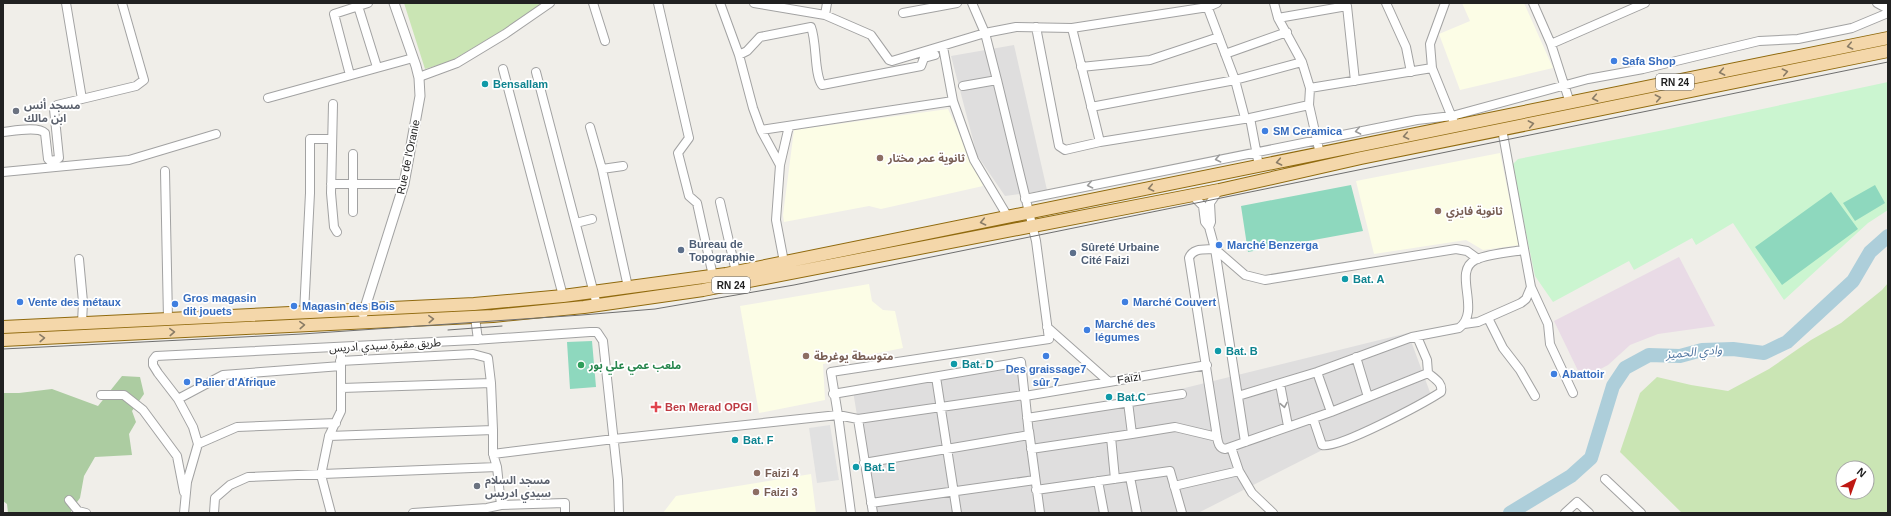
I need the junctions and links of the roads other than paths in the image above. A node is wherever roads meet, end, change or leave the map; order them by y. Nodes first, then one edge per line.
1 (66, 3) edge
2 (122, 3) edge
3 (368, 3) edge
4 (394, 3) edge
5 (550, 3) edge
6 (593, 3) edge
7 (658, 3) edge
8 (720, 3) edge
9 (754, 3) edge
10 (827, 3) edge
11 (957, 3) edge
12 (972, 3) edge
13 (1217, 3) edge
14 (1274, 3) edge
15 (1386, 3) edge
16 (1445, 3) edge
17 (1533, 3) edge
18 (1645, 3) edge
19 (1877, 3) edge
20 (1207, 5) edge
21 (358, 6) junction
22 (1888, 9) edge
23 (903, 13) dead end
24 (1888, 13) edge
25 (825, 15) junction
26 (1278, 18) junction
27 (1036, 27) junction
28 (1072, 28) junction
29 (1287, 32) junction
30 (985, 34) junction
31 (1219, 37) junction
32 (1888, 38) edge
33 (605, 41) dead end
34 (1552, 44) junction
35 (942, 50) junction
36 (1888, 51) edge
37 (1225, 54) junction
38 (739, 55) junction
39 (413, 58) junction
40 (1302, 62) junction
41 (377, 67) junction
42 (1081, 67) junction
43 (1432, 68) junction
44 (503, 69) dead end
45 (536, 72) dead end
46 (1411, 72) junction
47 (350, 75) junction
48 (419, 77) junction
49 (997, 80) junction
50 (1235, 80) junction
51 (1355, 81) junction
52 (963, 86) dead end
53 (1564, 86) junction
54 (1310, 88) junction
55 (268, 98) dead end
56 (82, 99) junction
57 (953, 101) junction
58 (1570, 103) junction
59 (333, 104) dead end
60 (1309, 105) junction
61 (1091, 107) junction
62 (1247, 118) junction
63 (789, 126) junction
64 (590, 127) dead end
65 (1454, 129) junction
66 (1502, 129) junction
67 (761, 130) junction
68 (3, 132) edge
69 (216, 134) dead end
70 (332, 139) junction
71 (1318, 139) junction
72 (1100, 142) junction
73 (1256, 151) junction
74 (353, 154) dead end
75 (1320, 154) junction
76 (780, 165) junction
77 (623, 166) dead end
78 (1259, 166) junction
79 (602, 169) junction
80 (165, 171) dead end
81 (3, 172) edge
82 (331, 184) junction
83 (404, 184) junction
84 (353, 185) junction
85 (1218, 190) junction
86 (1191, 194) junction
87 (1026, 199) junction
88 (720, 202) dead end
89 (1207, 208) junction
90 (353, 212) dead end
91 (1028, 213) junction
92 (1008, 217) junction
93 (592, 220) dead end
94 (576, 223) junction
95 (1031, 225) junction
96 (337, 232) dead end
97 (1215, 249) junction
98 (1524, 250) junction
99 (1227, 258) junction
100 (79, 259) dead end
101 (1217, 259) junction
102 (1478, 259) junction
103 (784, 262) junction
104 (736, 272) junction
105 (713, 276) junction
106 (628, 287) junction
107 (1531, 287) junction
108 (595, 292) junction
109 (562, 296) junction
110 (597, 305) junction
111 (364, 309) junction
112 (304, 312) junction
113 (475, 317) junction
114 (1488, 318) junction
115 (168, 319) junction
116 (362, 322) junction
117 (82, 323) junction
118 (1464, 324) junction
119 (3, 327) edge
120 (1047, 327) junction
121 (1412, 337) junction
122 (3, 340) edge
123 (476, 340) junction
124 (341, 348) junction
125 (473, 354) junction
126 (1356, 357) junction
127 (341, 364) junction
128 (1207, 365) junction
129 (1317, 372) junction
130 (1428, 373) junction
131 (936, 377) junction
132 (1109, 382) junction
133 (491, 383) junction
134 (1280, 384) junction
135 (342, 388) junction
136 (1573, 393) dead end
137 (833, 394) junction
138 (1182, 394) dead end
139 (101, 395) dead end
140 (1025, 396) junction
141 (1238, 396) junction
142 (1368, 396) junction
143 (1535, 396) dead end
144 (178, 399) junction
145 (1128, 402) junction
146 (941, 406) junction
147 (1331, 412) junction
148 (838, 415) junction
149 (1027, 418) junction
150 (1313, 418) junction
151 (858, 419) junction
152 (336, 423) junction
153 (1288, 426) junction
154 (493, 430) junction
155 (1132, 434) junction
156 (1030, 435) junction
157 (328, 436) junction
158 (1111, 437) junction
159 (1217, 437) junction
160 (614, 439) junction
161 (1245, 442) junction
162 (198, 444) junction
163 (1231, 447) junction
164 (948, 448) junction
165 (1031, 449) junction
166 (493, 454) junction
167 (864, 463) junction
168 (497, 467) junction
169 (1239, 471) junction
170 (321, 475) junction
171 (1130, 476) junction
172 (1115, 479) junction
173 (1605, 479) dead end
174 (1035, 480) junction
175 (1098, 481) junction
176 (1174, 486) junction
177 (1036, 490) junction
178 (954, 491) junction
179 (185, 498) junction
180 (69, 500) dead end
181 (871, 503) junction
182 (501, 505) junction
183 (488, 510) edge
184 (86, 513) edge
185 (184, 513) edge
186 (214, 513) edge
187 (331, 513) edge
188 (413, 513) edge
189 (565, 513) edge
190 (619, 513) edge
191 (851, 513) edge
192 (873, 513) edge
193 (957, 513) edge
194 (1040, 513) edge
195 (1104, 513) edge
196 (1137, 513) edge
197 (1182, 513) edge
198 (1273, 513) edge
199 (1565, 513) edge
200 (1589, 513) edge
201 (1642, 513) edge

1 - 56 street
2 - 56 street
3 - 21 street
4 - 39 street, Rue de l'Oranie
5 - 48 street
6 - 33 street
7 - 105 street
8 - 38 street
9 - 25 street
10 - 25 street
11 - 23 street
12 - 30 street
13 - 20 street
14 - 26 street
15 - 46 street
16 - 43 street
17 - 34 street
18 - 34 street
19 - 22 street
20 - 28 street
20 - 31 street
21 - 41 street
21 - 47 street
24 - 53 street
25 - 35 street
26 - 29 street
26 - 51 street
27 - 28 street
27 - 30 street
27 - 72 street
28 - 42 street
29 - 37 street
29 - 40 street
30 - 35 street
30 - 49 street
31 - 37 street
31 - 42 street
32 -> 58 main road, RN 24
34 - 53 street
35 - 38 street
35 - 57 street
66 -> 36 main road, RN 24
37 - 50 street
38 - 67 street
39 - 41 street
39 - 48 street, Rue de l'Oranie
40 - 50 street
40 - 54 street
41 - 47 street
42 - 61 street
43 - 46 street
43 - 65 street
44 - 109 street
45 - 94 street
46 - 51 street
47 - 55 street
48 - 83 street, Rue de l'Oranie
49 - 52 street
49 - 87 street
50 - 61 street
50 - 62 street
51 - 54 street
53 - 58 street
53 - 65 street
54 - 60 street
56 - 68 street
57 - 63 street
57 - 92 street
58 - 65 main road, RN 24
59 - 70 street
60 - 62 street
60 - 71 street
61 - 72 street
62 - 72 street
62 - 73 street
63 - 67 street
63 - 76 street
64 - 79 street
65 - 66 main road, RN 24
65 -> 71 street
65 -> 75 main road, RN 24
65 - 85 main road, RN 24
66 - 98 street
67 - 76 street
69 - 81 street
70 - 82 street
70 - 112 street
71 - 73 street
71 - 75 street
73 - 78 street
73 -> 87 street
74 - 84 street
75 -> 78 main road, RN 24
76 - 103 street
77 - 79 street
78 -> 91 main road, RN 24
79 - 106 street
80 - 115 street
82 - 84 street
82 - 96 street
83 - 84 street
83 - 111 street, Rue de l'Oranie
84 - 90 street
85 - 86 main road, RN 24
85 - 89 street
86 - 89 street
86 - 95 main road, RN 24
87 - 91 street
88 - 104 street
89 - 97 street
91 - 92 main road, RN 24
91 - 95 street
92 -> 103 main road, RN 24
93 - 94 street
94 - 108 street
95 - 110 main road, RN 24
95 - 120 street
97 - 99 street
97 - 101 street
97 - 128 street
98 - 102 street
98 - 107 street
99 - 101 street
99 - 102 street
100 - 117 street
101 - 141 street
102 - 118 street
103 - 104 main road, RN 24
104 - 105 main road, RN 24
105 - 106 main road, RN 24
106 - 108 main road, RN 24
107 - 114 street
107 - 136 street
108 - 109 main road, RN 24
108 - 110 street
109 - 111 main road, RN 24
110 - 113 main road, RN 24
111 - 112 main road, RN 24
111 - 116 street, Rue de l'Oranie
112 - 115 main road, RN 24
116 -> 113 main road, RN 24
113 - 123 street
114 - 118 street
114 - 143 street
115 - 117 main road, RN 24
122 -> 116 main road, RN 24
117 - 119 main road, RN 24
118 - 121 street
120 - 132 street, Faïzi
120 - 137 street
121 - 126 street
121 - 130 street
123 - 124 street, طريق مقبرة سيدي ادريس
123 - 125 street
123 - 160 street, طريق مقبرة سيدي ادريس
124 - 127 street
124 - 144 street, طريق مقبرة سيدي ادريس
125 - 127 street
125 - 133 street
126 - 129 street
126 - 142 street
127 - 135 street
127 - 144 street
128 - 132 street, Faïzi
128 - 159 street
129 - 134 street
129 - 147 street
130 - 142 street
130 - 150 street
131 - 137 street
131 - 140 street
131 - 146 street
132 - 140 street
133 - 135 street
133 - 154 street
134 - 141 street
134 -> 153 street
135 - 152 street
137 - 148 street
138 - 145 street
139 - 179 street
140 - 146 street
140 - 149 street
140 - 156 street
141 - 161 street
142 - 147 street
144 - 162 street
145 - 149 street
145 - 155 street
146 - 151 street
146 - 164 street
147 - 150 street
148 - 151 street
148 - 160 street
148 - 191 street
149 - 156 street
150 - 153 street
151 - 167 street
152 - 157 street
152 - 162 street
153 - 161 street
154 - 157 street
154 - 166 street
155 - 158 street
155 - 159 street
156 - 164 street
156 - 165 street
157 - 170 street
158 - 165 street
158 - 172 street
159 - 163 street
160 - 166 street
160 - 190 street
161 - 163 street
162 - 179 street
163 - 169 street
164 - 167 street
164 - 178 street
165 - 174 street
166 - 168 street
167 - 181 street
168 - 170 street
168 - 182 street
169 - 176 street
169 - 198 street
170 - 186 street
170 - 187 street
171 - 172 street
171 - 176 street
171 - 196 street
172 - 175 street
173 - 201 street
174 - 177 street
174 - 178 street
175 - 177 street
175 - 195 street
176 - 197 street
177 - 194 street
178 - 181 street
178 - 193 street
179 - 185 street
180 - 184 street
181 - 192 street
182 - 183 street
182 - 189 street
183 - 188 street
199 - 200 street

